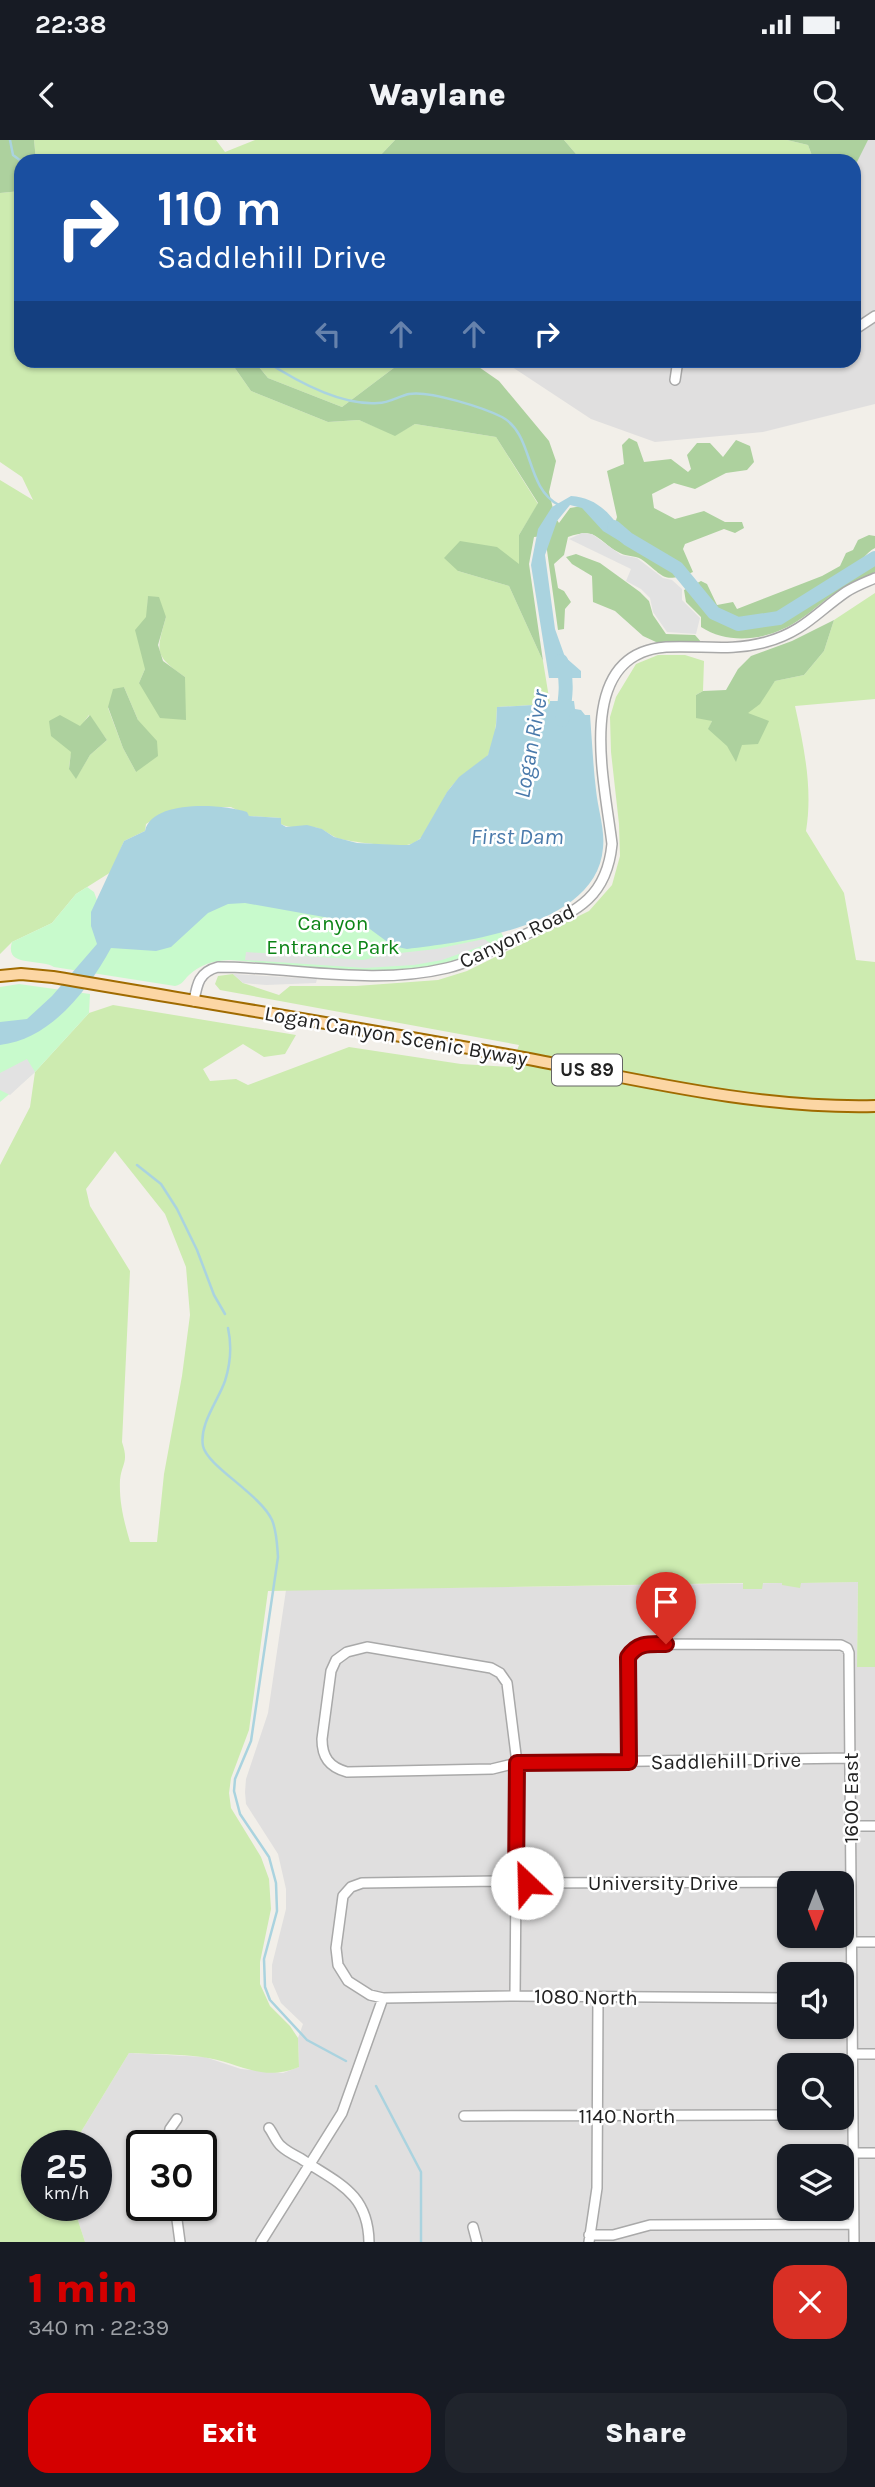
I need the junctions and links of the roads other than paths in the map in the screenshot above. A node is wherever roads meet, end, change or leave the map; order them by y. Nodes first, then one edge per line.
1 (677, 368) edge
2 (675, 380) dead end
3 (875, 578) edge
4 (0, 976) edge
5 (194, 1001) junction
6 (875, 1106) edge
7 (851, 1758) junction
8 (629, 1762) junction
9 (517, 1763) junction
10 (851, 1826) junction
11 (875, 1826) edge
12 (851, 1871) edge
13 (777, 1882) edge
14 (516, 1883) junction
15 (854, 1942) edge
16 (875, 1942) edge
17 (515, 1996) junction
18 (383, 1998) junction
19 (598, 1998) junction
20 (777, 1998) edge
21 (854, 2054) edge
22 (875, 2054) edge
23 (777, 2115) edge
24 (464, 2116) dead end
25 (598, 2116) junction
26 (177, 2119) dead end
27 (269, 2128) dead end
28 (170, 2130) edge
29 (854, 2153) edge
30 (875, 2153) edge
31 (309, 2164) junction
32 (177, 2221) edge
33 (853, 2224) joint
34 (473, 2228) dead end
35 (589, 2239) edge
36 (180, 2242) edge
37 (261, 2242) edge
38 (369, 2242) edge
39 (477, 2242) edge
40 (854, 2242) edge

1 - 2 street
3 - 5 street, Canyon Road
4 - 5 main road, Logan Canyon Scenic Byway / US 89
5 - 6 main road, Logan Canyon Scenic Byway / US 89
7 - 8 street, Saddlehill Drive
7 - 8 street, 1600 East
7 - 10 street, 1600 East
8 - 9 street, Saddlehill Drive
9 - 9 street
9 - 14 street
10 - 11 street
10 - 12 street, 1600 East
13 - 14 street, University Drive
14 - 17 street
14 - 18 street, University Drive
15 - 16 street
17 - 18 street, 1080 North
17 - 19 street, 1080 North
18 - 31 street
19 - 20 street, 1080 North
19 - 25 street
21 - 22 street
23 - 25 street, 1140 North
24 - 25 street, 1140 North
25 - 35 street
26 - 28 street
27 - 31 street
29 - 30 street
31 - 37 street
31 - 38 street
32 - 36 street
33 - 35 street
33 - 40 street, 1600 East
34 - 39 street

